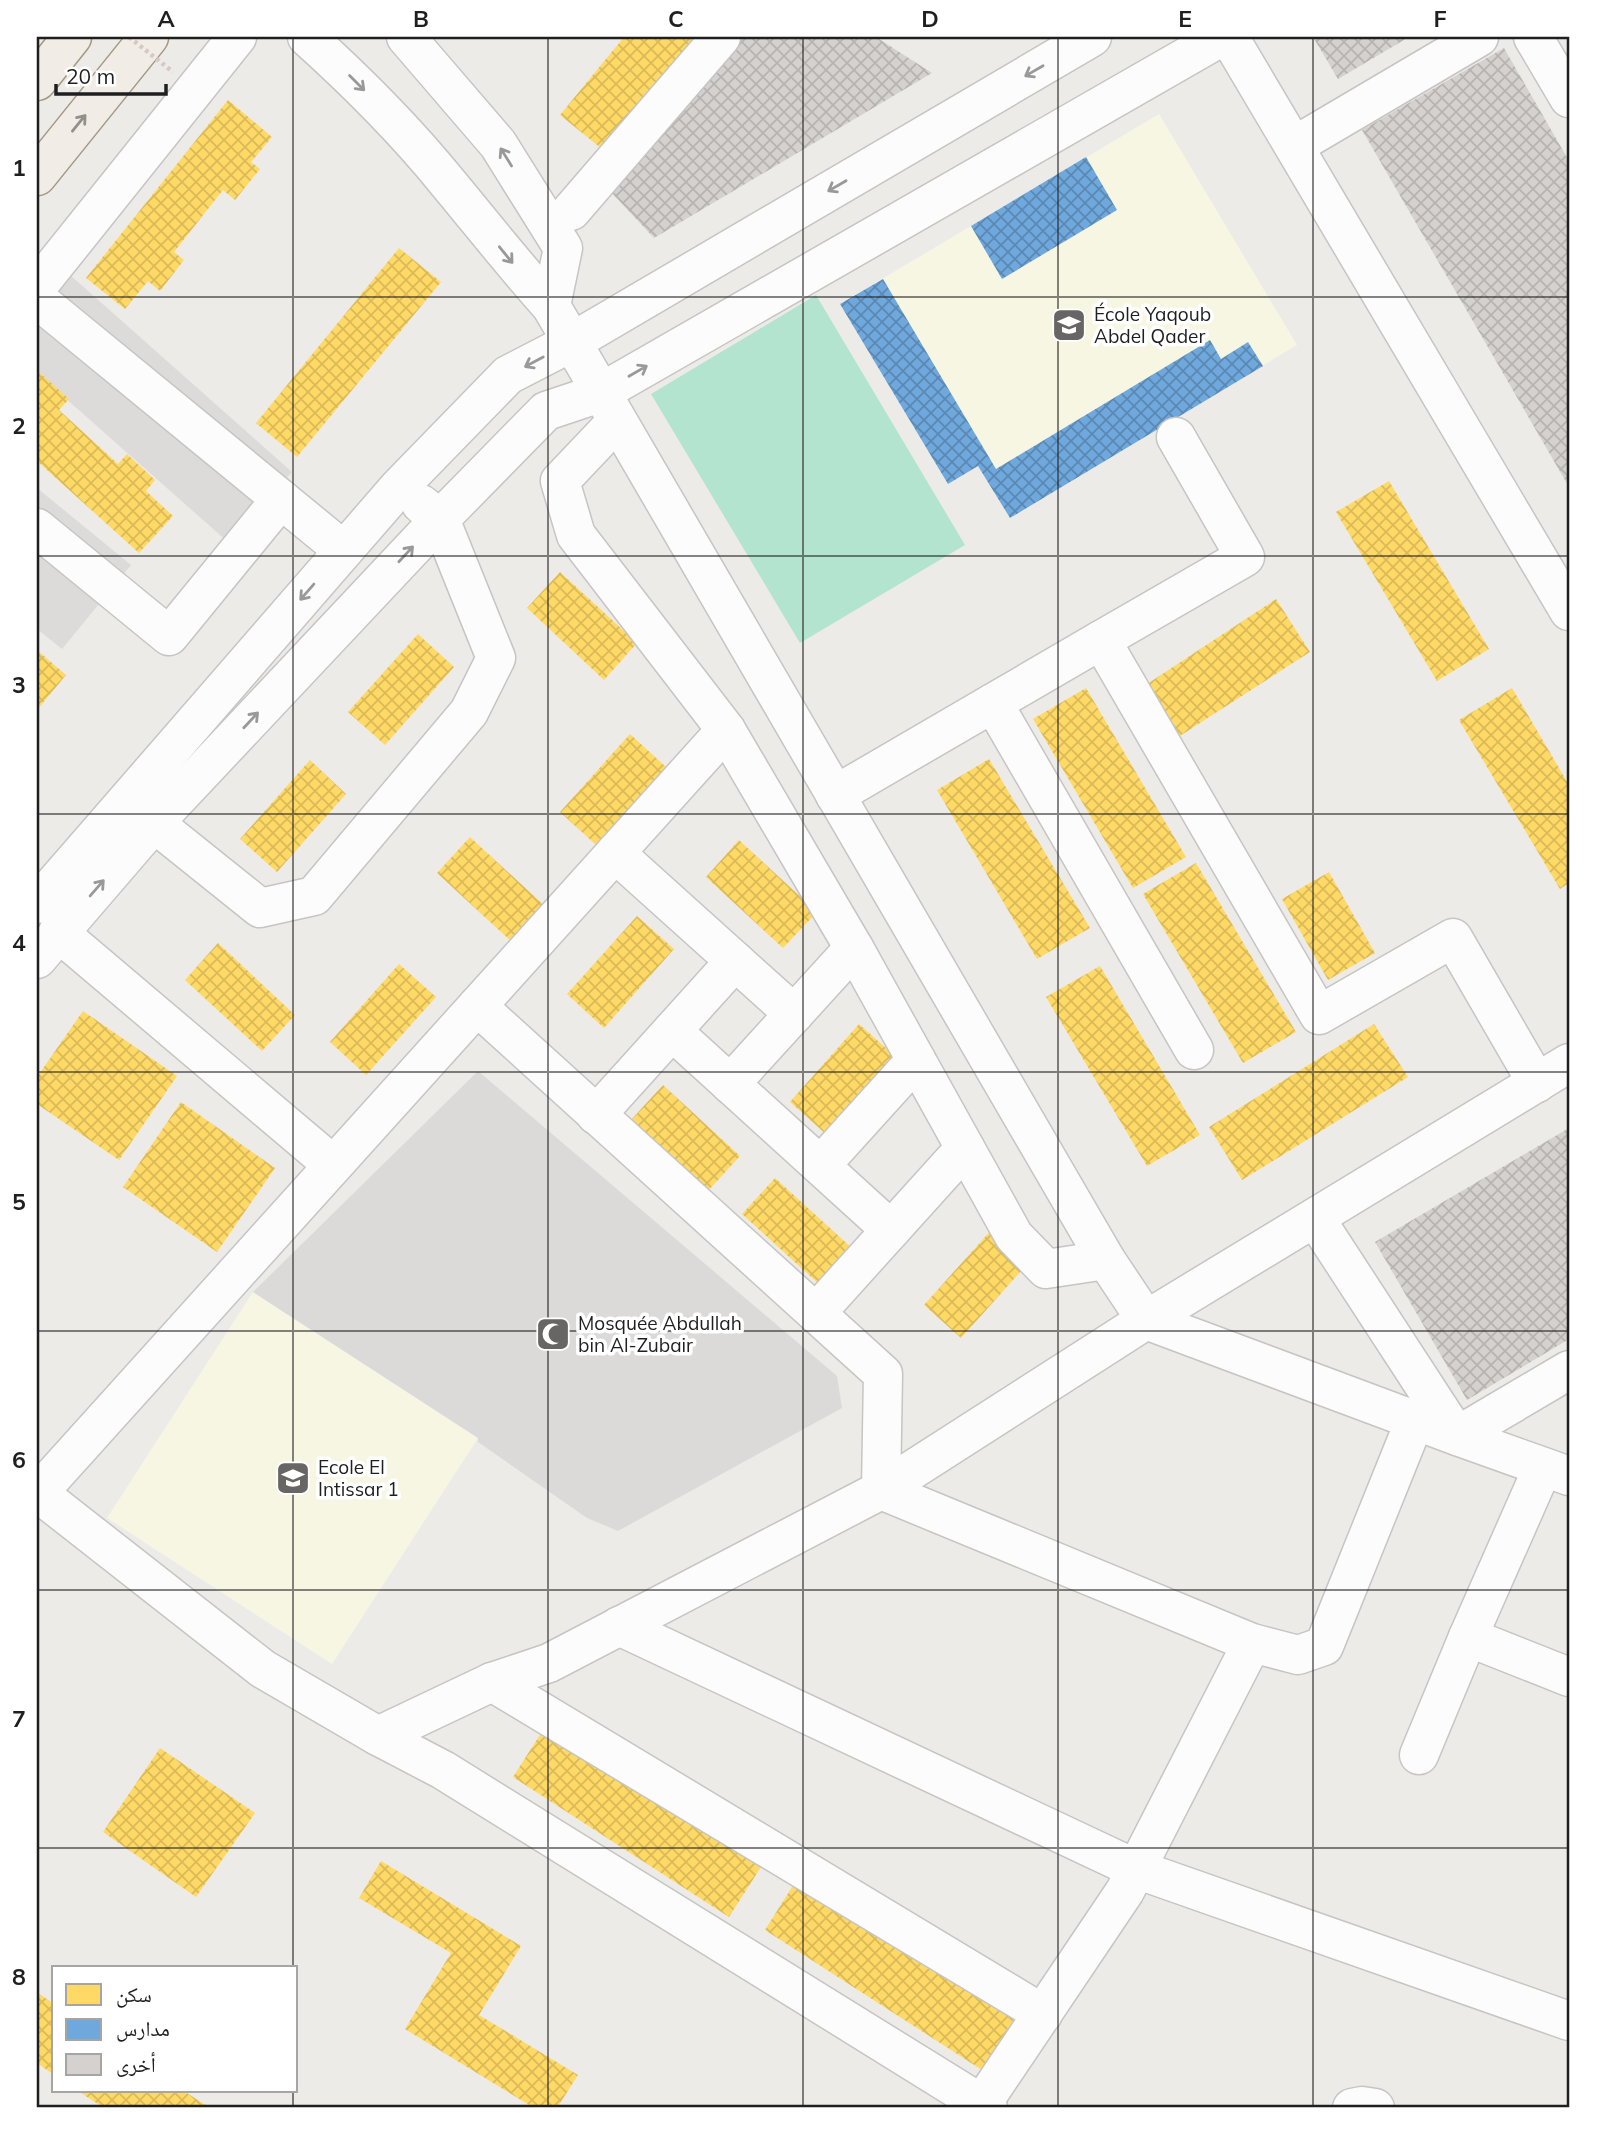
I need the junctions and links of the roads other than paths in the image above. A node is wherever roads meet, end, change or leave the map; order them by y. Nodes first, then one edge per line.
1 (72, 37) edge
2 (149, 37) edge
3 (237, 37) edge
4 (307, 37) edge
5 (406, 37) edge
6 (721, 37) edge
7 (1092, 37) edge
8 (1221, 37) edge
9 (1229, 37) edge
10 (1479, 37) edge
11 (1533, 37) edge
12 (37, 81) edge
13 (1569, 98) edge
14 (1294, 146) junction
15 (37, 176) edge
16 (571, 211) dead end
17 (37, 288) edge
18 (37, 299) edge
19 (551, 306) junction
20 (572, 342) junction
21 (608, 408) junction
22 (1176, 437) dead end
23 (399, 487) junction
24 (281, 499) junction
25 (440, 519) junction
26 (37, 528) edge
27 (344, 550) junction
28 (1569, 611) edge
29 (1101, 640) junction
30 (993, 703) junction
31 (726, 730) junction
32 (835, 795) junction
33 (154, 823) junction
34 (615, 853) junction
35 (44, 931) edge
36 (853, 948) junction
37 (735, 961) junction
38 (477, 1006) junction
39 (794, 1014) junction
40 (672, 1031) junction
41 (1194, 1050) dead end
42 (916, 1060) junction
43 (1569, 1063) edge
44 (1537, 1083) junction
45 (730, 1084) junction
46 (596, 1115) junction
47 (965, 1148) junction
48 (333, 1165) junction
49 (821, 1165) junction
50 (1315, 1218) junction
51 (891, 1230) junction
52 (1106, 1260) junction
53 (816, 1313) junction
54 (1146, 1321) junction
55 (1569, 1370) edge
56 (1415, 1420) junction
57 (1457, 1436) junction
58 (1556, 1471) edge
59 (881, 1490) junction
60 (38, 1492) edge
61 (619, 1626) junction
62 (1468, 1637) junction
63 (1252, 1643) junction
64 (1569, 1677) edge
65 (492, 1682) junction
66 (378, 1736) junction
67 (1419, 1755) dead end
68 (1136, 1869) junction
69 (1043, 2014) junction
70 (1569, 2021) edge
71 (983, 2107) edge
72 (1352, 2108) edge
73 (1375, 2108) edge

1 - 12 main road
15 -> 2 main road
3 - 17 street
4 -> 19 street
19 -> 5 street
6 - 16 street
7 -> 20 street
21 -> 8 street
9 - 14 street
10 - 14 street
11 - 13 street
14 - 28 street
18 - 24 street
19 - 20 street
20 - 21 street
20 -> 23 street
21 - 25 street
21 - 31 street
21 - 32 street
22 - 29 street
23 - 25 street
23 - 27 street
24 - 26 street
24 - 27 street
33 -> 25 street
25 - 33 street
27 -> 35 street
29 - 30 street
29 - 44 street
30 - 32 street
30 - 41 street
31 - 34 street
31 - 36 street
32 - 52 street
35 -> 33 street
34 - 37 street
34 - 38 street
35 - 48 street
36 - 39 street
36 - 42 street
37 - 39 street
37 - 40 street
38 - 46 street
38 - 48 street
39 - 45 street
40 - 45 street
40 - 46 street
42 - 47 street
42 - 49 street
43 - 44 street
44 - 50 street
45 - 49 street
46 - 53 street
47 - 51 street
47 - 52 street
48 - 60 street
49 - 51 street
50 - 54 street
50 - 57 street
51 - 53 street
52 - 54 street
53 - 59 street
54 - 56 street
54 - 59 street
55 - 57 street
56 - 57 street
56 - 63 street
57 - 58 street
58 - 62 street
59 - 61 street
59 - 63 street
60 - 66 street
61 - 65 street
61 - 68 street
62 - 64 street
62 - 67 street
63 - 68 street
65 - 66 street
65 - 69 street
66 - 71 street
68 - 69 street
68 - 70 street
69 - 71 street
72 - 73 street

